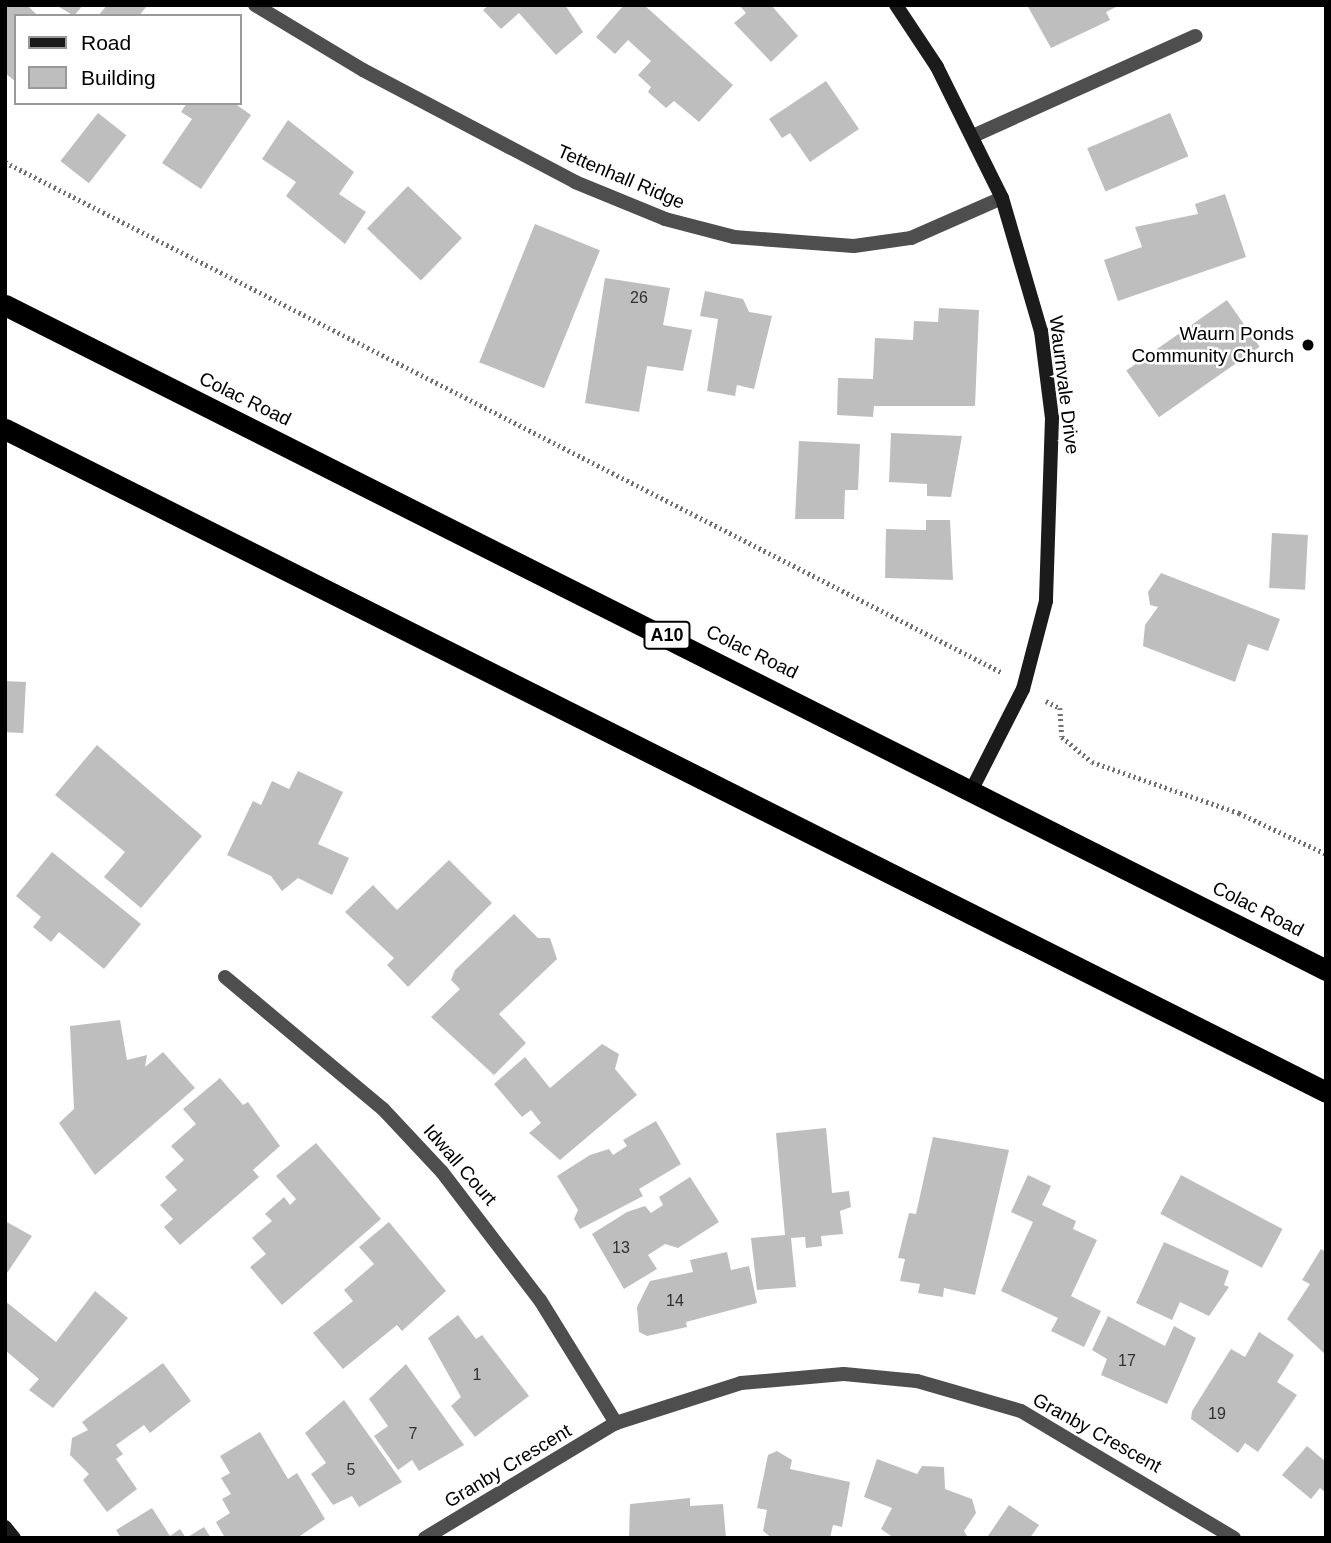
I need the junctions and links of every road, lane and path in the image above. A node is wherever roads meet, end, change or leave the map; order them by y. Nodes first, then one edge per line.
1 (255, 5) edge
2 (896, 5) edge
3 (1196, 36) dead end
4 (973, 136) junction
5 (5, 162) edge
6 (1002, 198) junction
7 (5, 305) edge
8 (5, 429) edge
9 (1023, 689) junction
10 (973, 788) junction
11 (1326, 854) edge
12 (1326, 970) edge
13 (225, 977) dead end
14 (1326, 1092) edge
15 (616, 1423) junction
16 (5, 1527) edge
17 (14, 1538) edge
18 (425, 1538) edge
19 (1234, 1538) edge

1 - 6 street, Tettenhall Ridge
2 - 4 street, Waurnvale Drive
3 - 4 street
4 - 6 street, Waurnvale Drive
5 - 9 path
6 - 9 street, Waurnvale Drive
7 - 10 highway, Colac Road / A10
8 - 14 highway
9 - 10 street, Waurnvale Drive
9 - 11 path
10 - 12 highway, Colac Road / A10
13 - 15 street, Idwall Court
15 - 18 street, Granby Crescent
15 - 19 street, Granby Crescent
16 - 17 street

